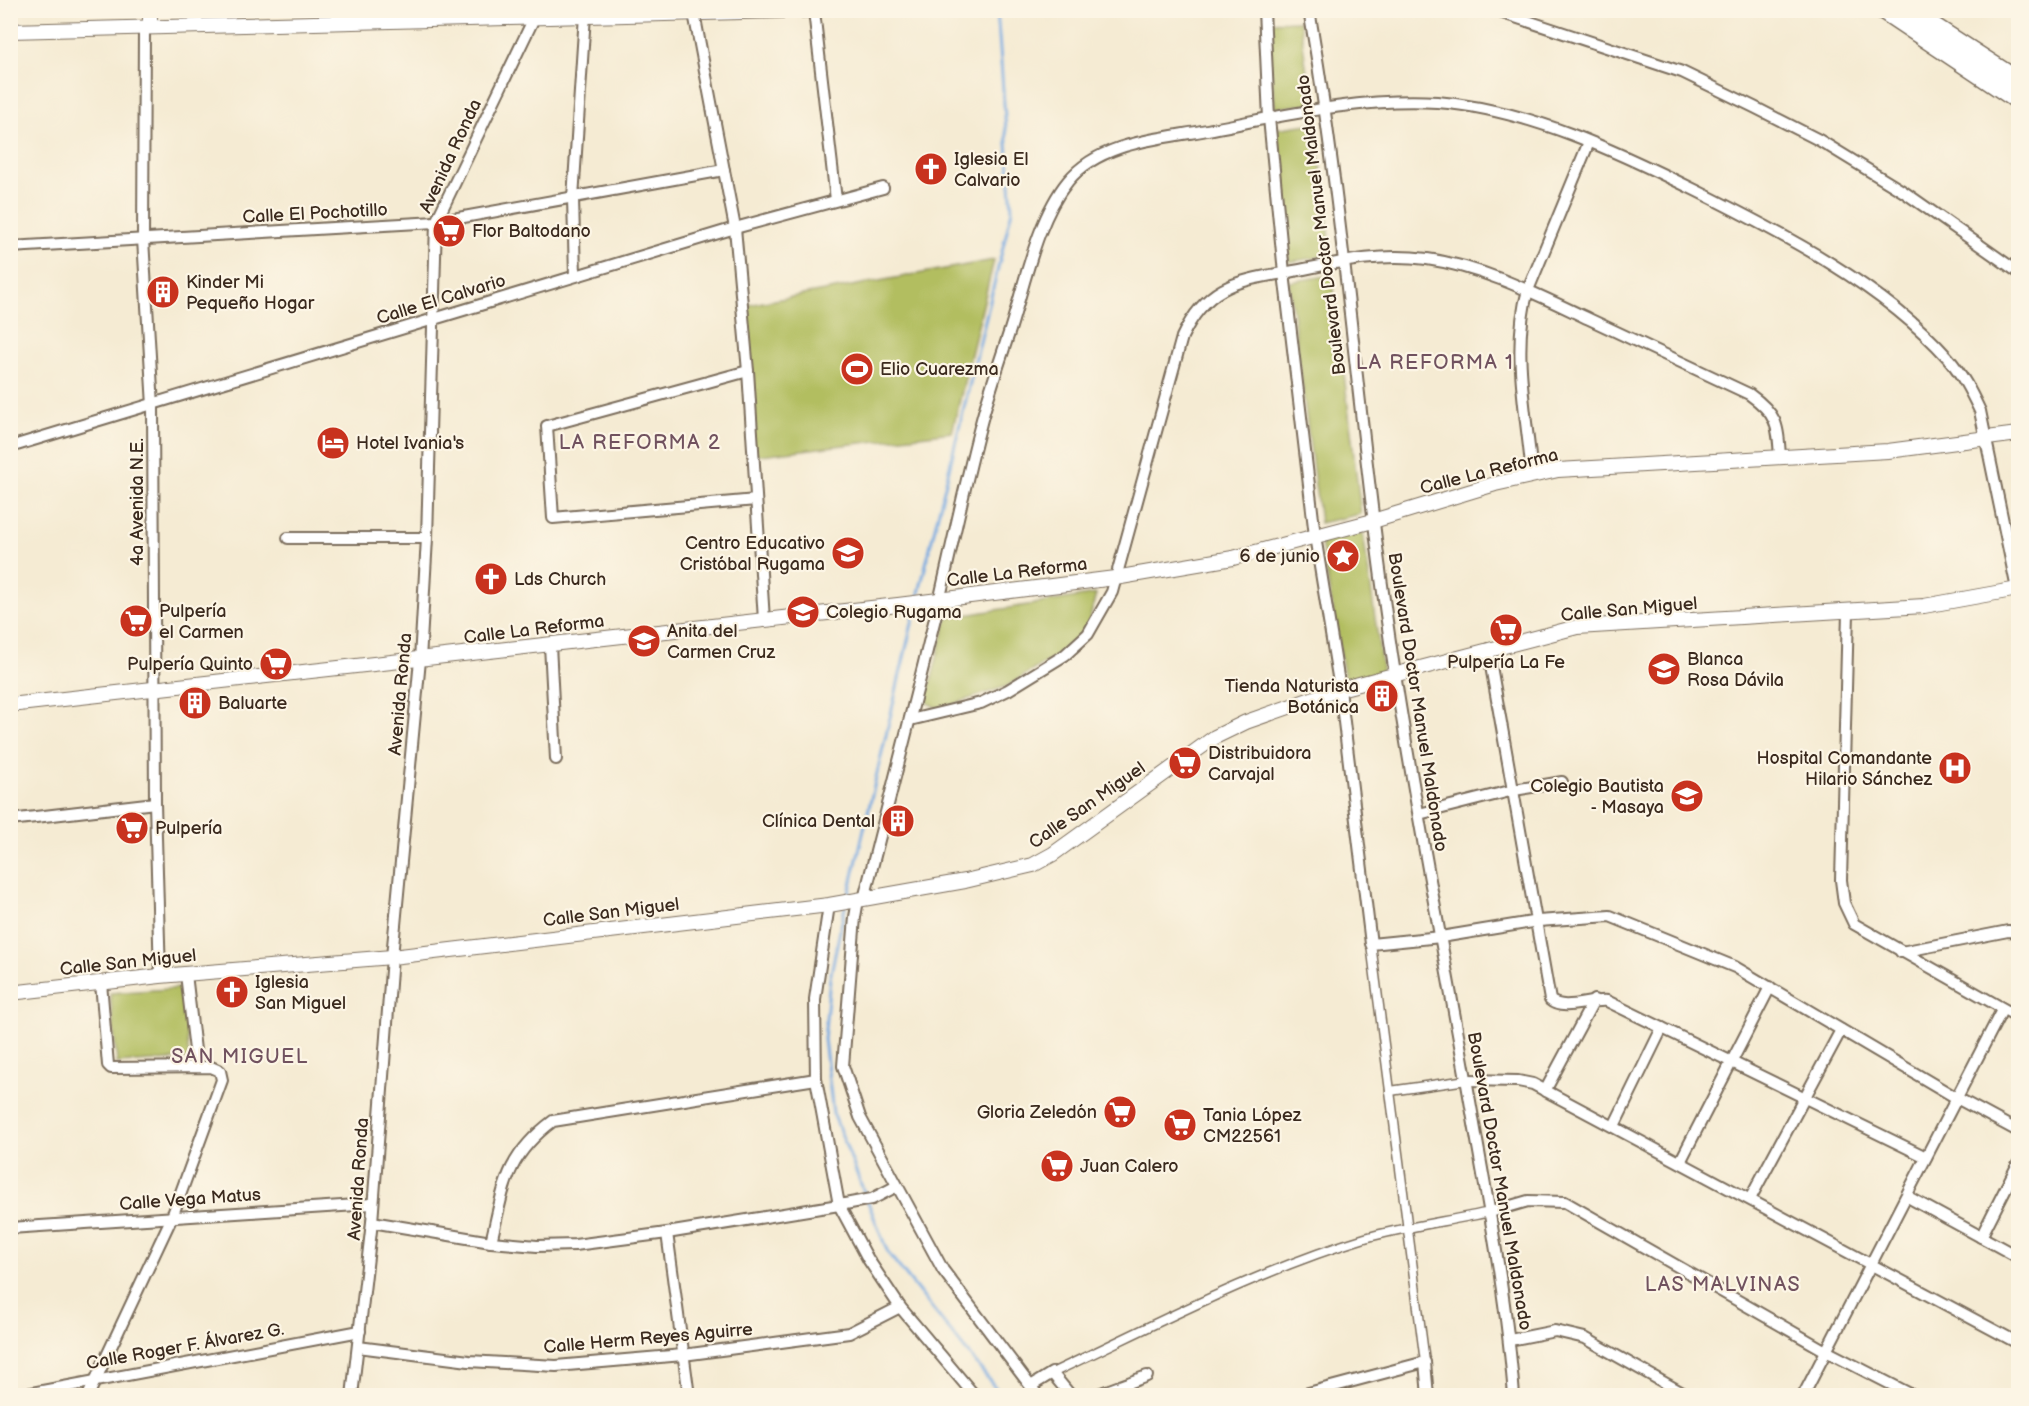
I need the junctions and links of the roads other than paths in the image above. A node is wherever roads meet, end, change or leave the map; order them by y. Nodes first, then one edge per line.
1 (141, 10) edge
2 (814, 10) edge
3 (819, 10) edge
4 (1264, 10) edge
5 (1309, 10) edge
6 (1494, 10) edge
7 (1908, 10) edge
8 (150, 11) edge
9 (1882, 12) edge
10 (561, 13) edge
11 (694, 13) junction
12 (585, 15) junction
13 (535, 16) junction
14 (147, 28) junction
15 (10, 31) edge
16 (2019, 81) edge
17 (2019, 100) edge
18 (1326, 108) junction
19 (1269, 118) junction
20 (1589, 142) junction
21 (724, 170) junction
22 (882, 188) dead end
23 (573, 198) junction
24 (836, 200) junction
25 (436, 222) junction
26 (735, 228) junction
27 (143, 239) junction
28 (10, 247) edge
29 (1342, 259) junction
30 (2019, 272) edge
31 (1284, 273) junction
32 (574, 276) junction
33 (1528, 290) junction
34 (432, 319) junction
35 (748, 371) junction
36 (153, 406) junction
37 (2019, 434) edge
38 (1987, 438) junction
39 (10, 447) edge
40 (1780, 456) junction
41 (1532, 476) junction
42 (756, 500) junction
43 (1372, 521) junction
44 (1315, 536) junction
45 (288, 538) dead end
46 (427, 538) junction
47 (1115, 578) junction
48 (2018, 589) edge
49 (936, 600) junction
50 (1848, 612) junction
51 (764, 620) junction
52 (550, 645) junction
53 (1488, 649) junction
54 (420, 660) junction
55 (1395, 675) junction
56 (154, 687) junction
57 (1340, 689) junction
58 (10, 705) edge
59 (910, 720) junction
60 (556, 759) dead end
61 (1562, 782) dead end
62 (1514, 790) junction
63 (155, 803) junction
64 (1419, 814) junction
65 (10, 820) edge
66 (858, 900) junction
67 (831, 905) junction
68 (1538, 921) junction
69 (2019, 932) edge
70 (1441, 937) junction
71 (1371, 944) junction
72 (1901, 952) junction
73 (392, 957) junction
74 (186, 974) junction
75 (160, 976) junction
76 (101, 982) junction
77 (1770, 987) junction
78 (10, 993) edge
79 (1594, 1000) junction
80 (2002, 1010) junction
81 (2019, 1017) edge
82 (1662, 1028) junction
83 (1841, 1030) junction
84 (1731, 1062) junction
85 (197, 1067) junction
86 (816, 1079) junction
87 (1467, 1080) junction
88 (1390, 1091) junction
89 (1545, 1091) junction
90 (1955, 1097) junction
91 (1804, 1098) junction
92 (1614, 1126) junction
93 (2019, 1131) edge
94 (1926, 1156) junction
95 (1680, 1161) junction
96 (2019, 1164) edge
97 (895, 1187) junction
98 (1908, 1197) junction
99 (1749, 1199) junction
100 (372, 1204) junction
101 (842, 1205) junction
102 (1490, 1212) junction
103 (172, 1217) junction
104 (372, 1222) junction
105 (10, 1228) edge
106 (1410, 1230) junction
107 (668, 1233) junction
108 (1981, 1237) junction
109 (491, 1242) junction
110 (2019, 1257) edge
111 (1871, 1263) junction
112 (900, 1307) junction
113 (360, 1331) junction
114 (1510, 1340) junction
115 (2019, 1343) edge
116 (358, 1347) junction
117 (1826, 1351) junction
118 (683, 1355) junction
119 (1425, 1362) junction
120 (1052, 1373) junction
121 (1146, 1376) dead end
122 (95, 1379) junction
123 (1031, 1386) junction
124 (16, 1395) edge
125 (88, 1395) edge
126 (352, 1395) edge
127 (689, 1395) edge
128 (975, 1395) edge
129 (1038, 1395) edge
130 (1071, 1395) edge
131 (1093, 1395) edge
132 (1297, 1395) edge
133 (1428, 1395) edge
134 (1514, 1395) edge
135 (1688, 1395) edge
136 (1803, 1395) edge
137 (1914, 1395) edge

1 - 8 street
2 - 3 street
2 - 11 street
2 - 24 street
4 - 19 street, Boulevard Doctor Manuel Maldonado
5 - 18 street, Boulevard Doctor Manuel Maldonado
6 - 30 street
7 - 16 highway
8 - 14 street
9 - 17 highway
10 - 12 street
10 - 13 street
11 - 12 street
11 - 21 street
12 - 23 street
13 - 14 street
13 - 25 street, Avenida Ronda
14 - 15 street
14 - 27 street, 4a Avenida N.E.
18 - 19 street
18 - 20 street
18 - 29 street, Boulevard Doctor Manuel Maldonado
19 - 31 street, Boulevard Doctor Manuel Maldonado
19 - 49 street
20 - 33 street
20 - 38 street
21 - 23 street, Calle El Pochotillo
21 - 26 street
22 - 24 street, Calle El Calvario
23 - 25 street, Calle El Pochotillo
23 - 32 street
24 - 26 street, Calle El Calvario
25 - 27 street, Calle El Pochotillo
25 - 34 street, Avenida Ronda
26 - 32 street, Calle El Calvario
26 - 35 street
27 - 28 street, Calle El Pochotillo
27 - 36 street, 4a Avenida N.E.
29 - 31 street
29 - 33 street
29 - 43 street, Boulevard Doctor Manuel Maldonado
31 - 44 street, Boulevard Doctor Manuel Maldonado
31 - 47 street
32 - 34 street, Calle El Calvario
33 - 40 street
33 - 41 street
34 - 36 street, Calle El Calvario
34 - 46 street, Avenida Ronda
35 - 42 street
35 - 42 street
36 - 39 street, Calle El Calvario
36 - 56 street, 4a Avenida N.E.
37 - 38 street, Calle La Reforma
38 - 40 street, Calle La Reforma
38 - 48 street
40 - 41 street, Calle La Reforma
41 - 43 street, Calle La Reforma
42 - 51 street
43 - 44 street, Calle La Reforma
43 - 55 street, Boulevard Doctor Manuel Maldonado
44 - 47 street, Calle La Reforma
44 - 57 street, Boulevard Doctor Manuel Maldonado
45 - 46 street
46 - 54 street, Avenida Ronda
47 - 49 street, Calle La Reforma
47 - 59 street
48 - 50 street, Calle San Miguel
49 - 51 street, Calle La Reforma
49 - 59 street
50 - 53 street, Calle San Miguel
50 - 72 street
51 - 52 street, Calle La Reforma
52 - 54 street, Calle La Reforma
52 - 60 street
53 - 55 street, Calle San Miguel
53 - 62 street
54 - 56 street, Calle La Reforma
54 - 73 street, Avenida Ronda
55 - 57 street, Calle San Miguel
55 - 64 street, Boulevard Doctor Manuel Maldonado
56 - 58 street, Calle La Reforma
56 - 63 street, 4a Avenida N.E.
57 - 66 street, Calle San Miguel
57 - 71 street, Boulevard Doctor Manuel Maldonado
59 - 66 street
61 - 62 street
62 - 64 street
62 - 68 street
63 - 65 street
63 - 75 street, 4a Avenida N.E.
64 - 70 street, Boulevard Doctor Manuel Maldonado
66 - 67 street, Calle San Miguel
66 - 97 street
67 - 73 street, Calle San Miguel
67 - 86 street
68 - 70 street
68 - 77 street
68 - 79 street
69 - 72 street
70 - 71 street
70 - 87 street, Boulevard Doctor Manuel Maldonado
71 - 88 street, Boulevard Doctor Manuel Maldonado
72 - 80 street
73 - 74 street, Calle San Miguel
73 - 100 street, Avenida Ronda
74 - 75 street, Calle San Miguel
74 - 85 street
75 - 76 street, Calle San Miguel
76 - 78 street, Calle San Miguel
76 - 85 street
77 - 83 street
77 - 84 street
79 - 82 street
79 - 89 street
80 - 81 street
80 - 90 street
82 - 84 street
82 - 92 street
83 - 90 street
83 - 91 street
84 - 91 street
84 - 95 street
85 - 103 street
86 - 101 street
86 - 109 street
87 - 88 street
87 - 89 street
87 - 102 street, Boulevard Doctor Manuel Maldonado
88 - 106 street, Boulevard Doctor Manuel Maldonado
89 - 92 street
90 - 93 street
90 - 94 street
91 - 94 street
91 - 99 street
92 - 95 street
94 - 98 street
95 - 99 street
96 - 108 street
97 - 101 street
97 - 123 street
98 - 108 street
98 - 111 street
99 - 111 street
100 - 103 street, Calle Vega Matus
100 - 104 street, Avenida Ronda
101 - 107 street
101 - 112 street
102 - 106 street
102 - 114 street, Boulevard Doctor Manuel Maldonado
102 - 117 street
103 - 105 street, Calle Vega Matus
103 - 122 street
104 - 109 street
104 - 113 street, Avenida Ronda
106 - 119 street, Boulevard Doctor Manuel Maldonado
106 - 120 street
107 - 109 street
107 - 118 street
108 - 110 street
111 - 115 street
111 - 117 street
112 - 118 street, Calle Herm Reyes Aguirre
112 - 128 street
113 - 116 street, Avenida Ronda
113 - 122 street, Calle Roger F. Álvarez G.
114 - 134 street, Boulevard Doctor Manuel Maldonado
114 - 135 street
116 - 118 street, Calle Herm Reyes Aguirre
116 - 126 street, Avenida Ronda
117 - 136 street
117 - 137 street
118 - 127 street
119 - 132 street
119 - 133 street
120 - 123 street
120 - 130 street
121 - 131 street
122 - 124 street, Calle Roger F. Álvarez G.
122 - 125 street
123 - 129 street

